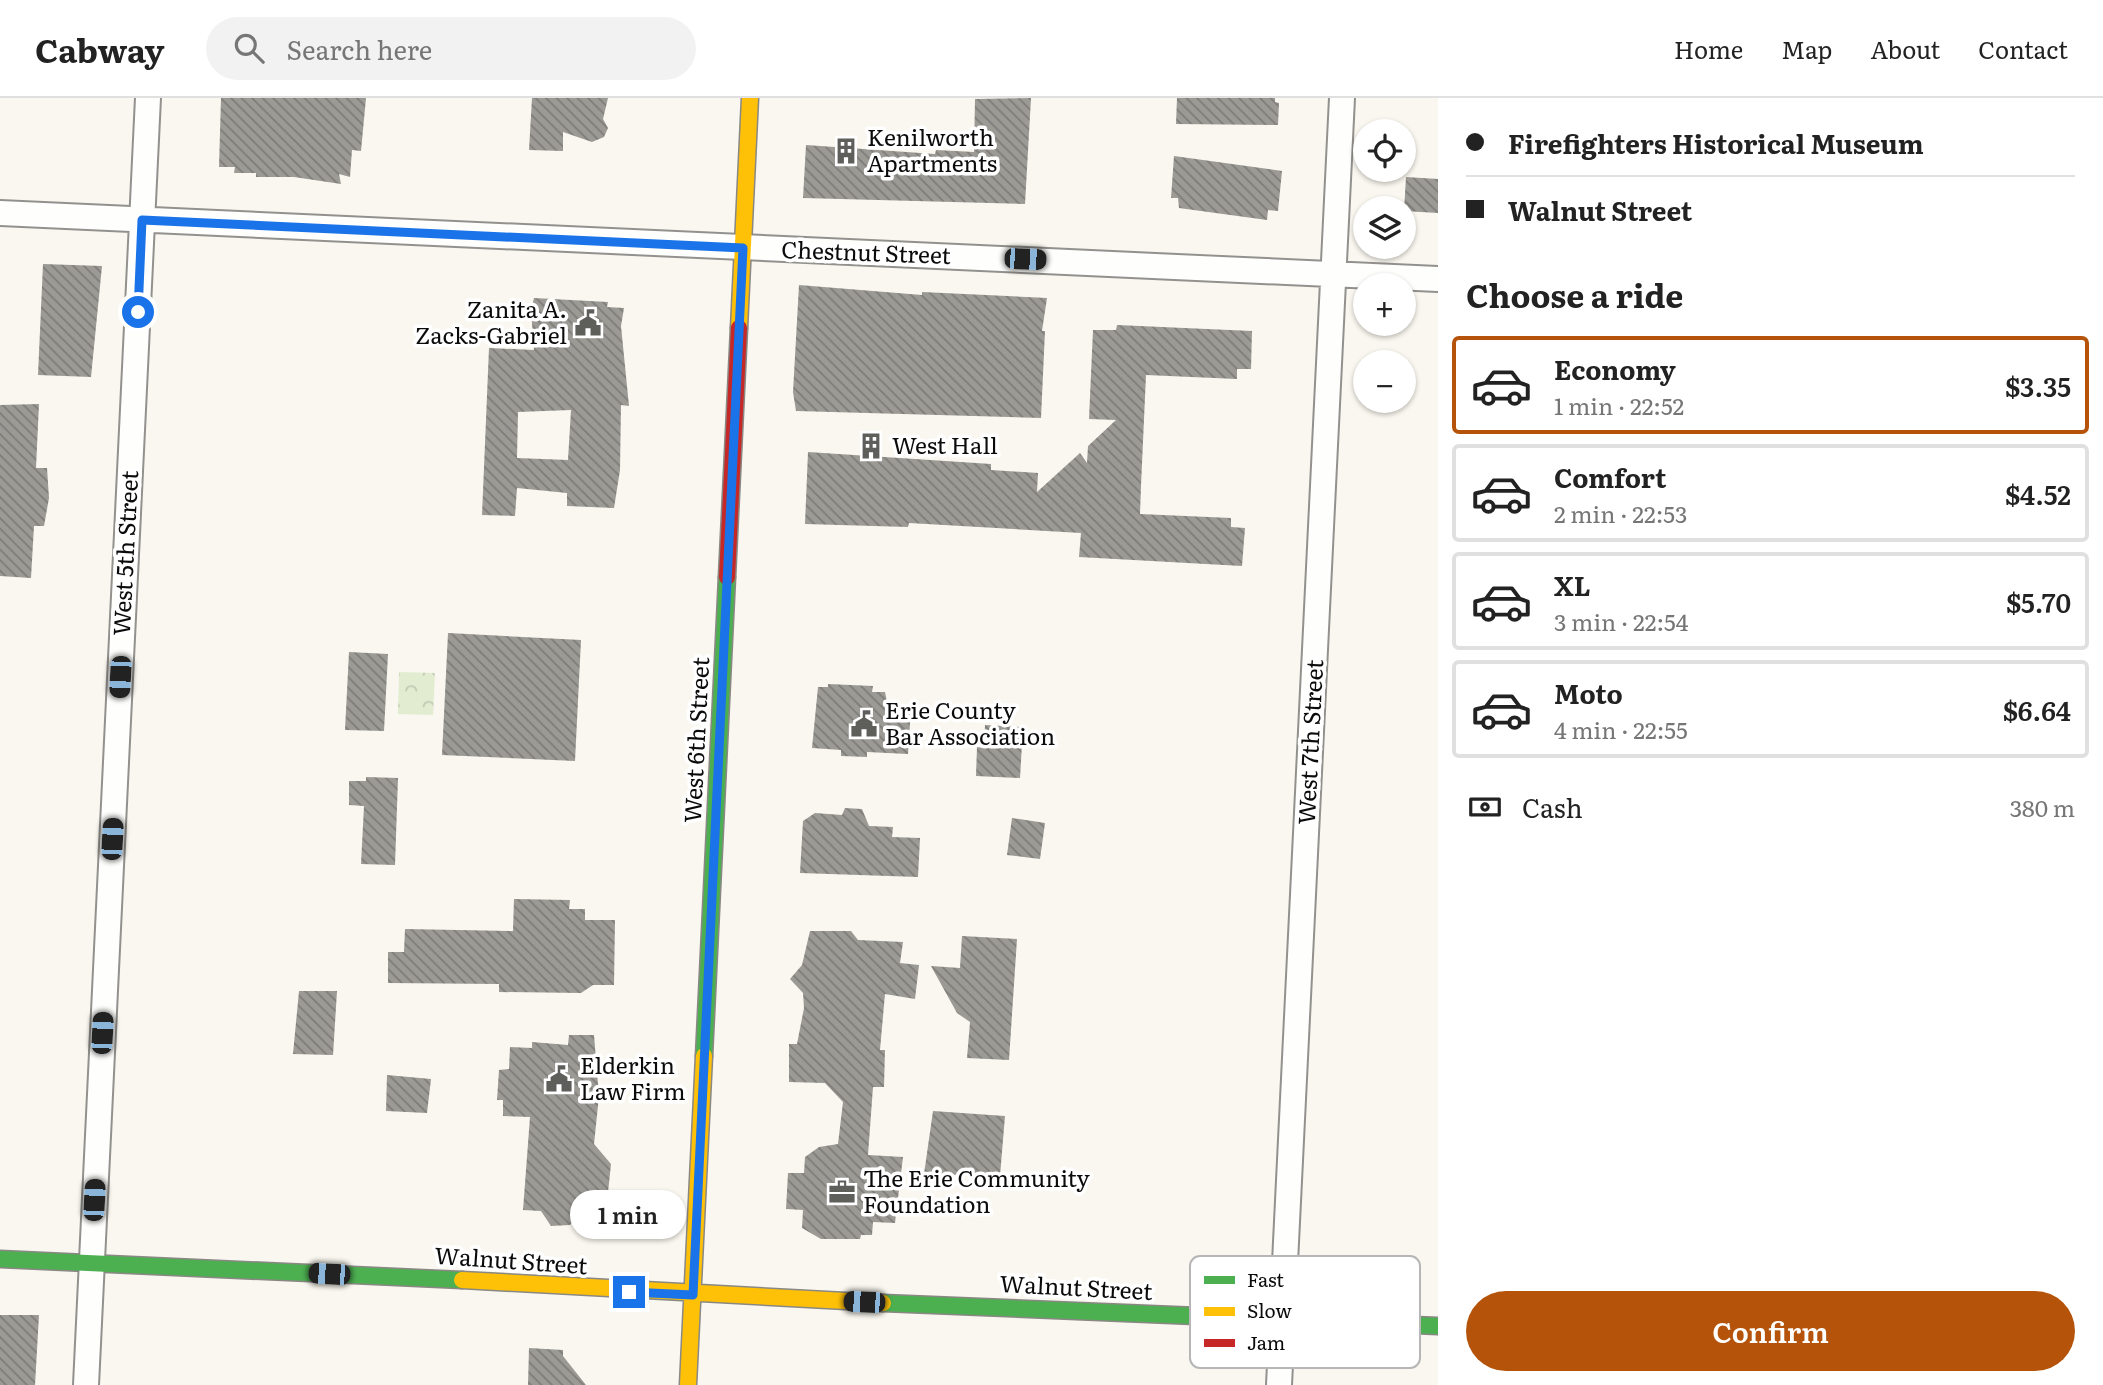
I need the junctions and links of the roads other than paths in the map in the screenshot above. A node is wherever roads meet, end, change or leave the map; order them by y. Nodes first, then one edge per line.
1 (148, 98) edge
2 (750, 98) edge
3 (1342, 98) edge
4 (0, 213) edge
5 (142, 220) junction
6 (743, 248) junction
7 (1335, 274) junction
8 (1438, 279) edge
9 (1286, 1256) edge
10 (0, 1259) edge
11 (91, 1262) junction
12 (693, 1295) junction
13 (1190, 1316) edge
14 (1420, 1325) edge
15 (1438, 1326) edge
16 (86, 1385) edge
17 (688, 1385) edge

1 - 5 street, West 5th Street
2 - 6 street, West 6th Street
3 - 7 street, West 7th Street
4 - 5 street, Chestnut Street
5 - 6 street, Chestnut Street
5 - 11 street, West 5th Street
6 - 7 street, Chestnut Street
6 - 12 street, West 6th Street
7 - 8 street, Chestnut Street
7 - 9 street, West 7th Street
10 - 11 street, Walnut Street
11 - 12 street, Walnut Street
11 - 16 street, West 5th Street
12 - 13 street, Walnut Street
12 - 17 street, West 6th Street
14 - 15 street, Walnut Street

